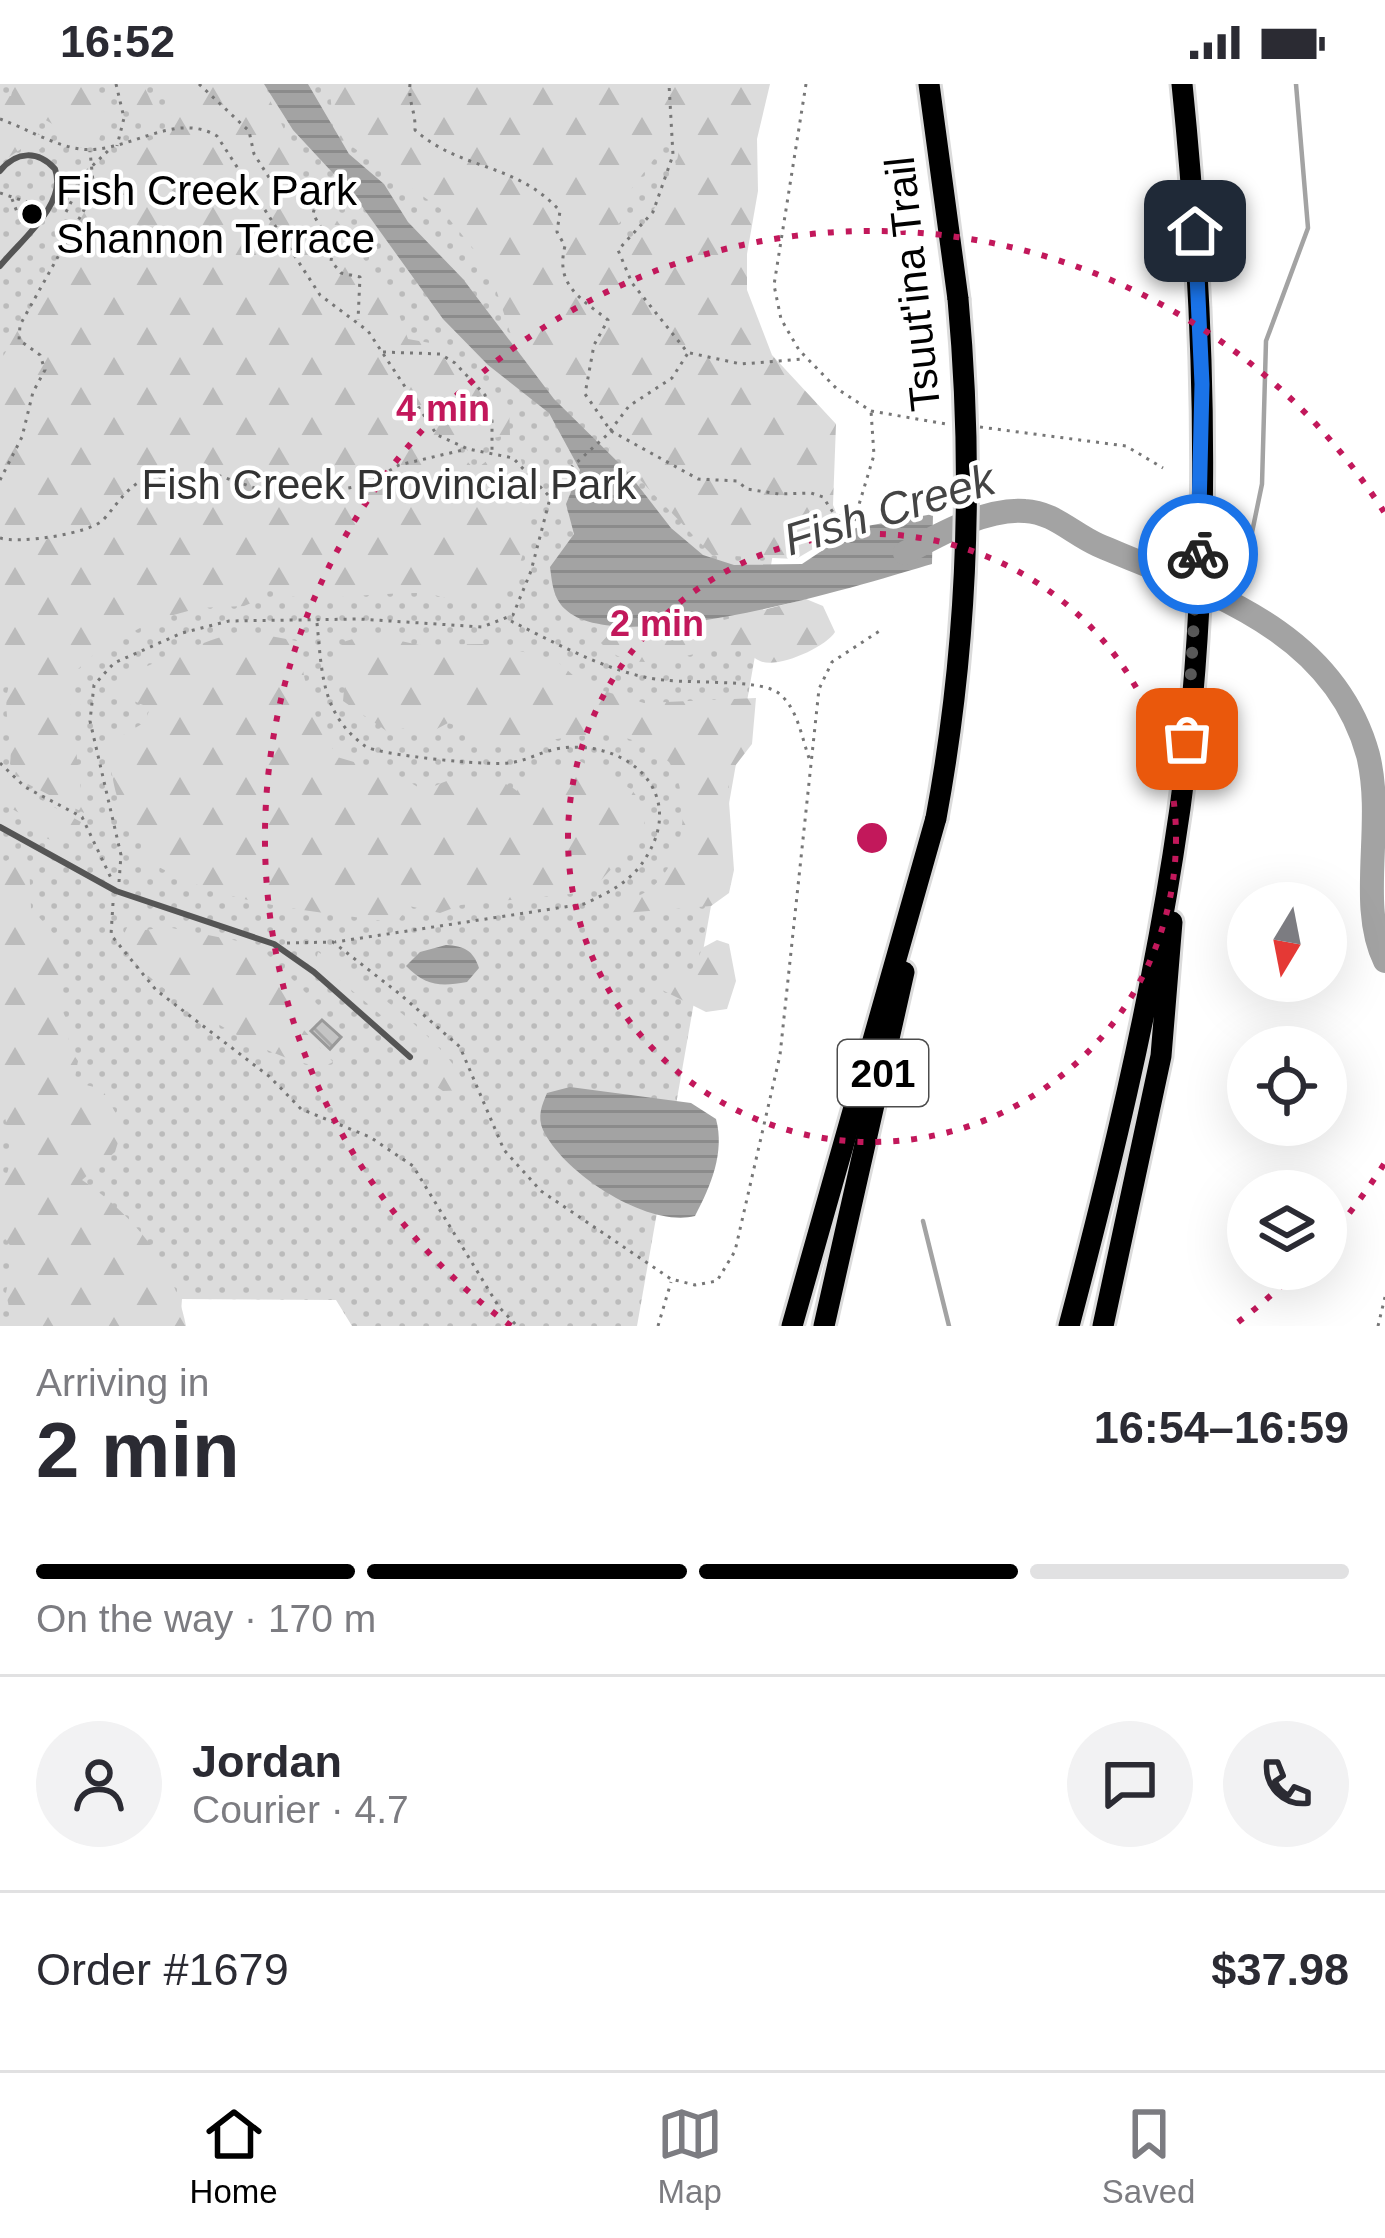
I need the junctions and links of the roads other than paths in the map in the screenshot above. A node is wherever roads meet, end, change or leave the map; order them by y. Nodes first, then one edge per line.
1 (929, 84) edge
2 (1183, 84) edge
3 (0, 171) edge
4 (0, 266) edge
5 (936, 818) junction
6 (0, 827) edge
7 (1174, 855) junction
8 (410, 1057) dead end
9 (792, 1326) edge
10 (824, 1326) edge
11 (1070, 1326) edge
12 (1103, 1326) edge

1 - 5 highway, Tsuut'ina Trail / 201, bridge
2 - 7 highway
3 - 4 lane
5 - 9 highway
5 - 10 highway, Tsuut'ina Trail / 201
6 - 8 lane
7 - 11 highway
7 - 12 highway

